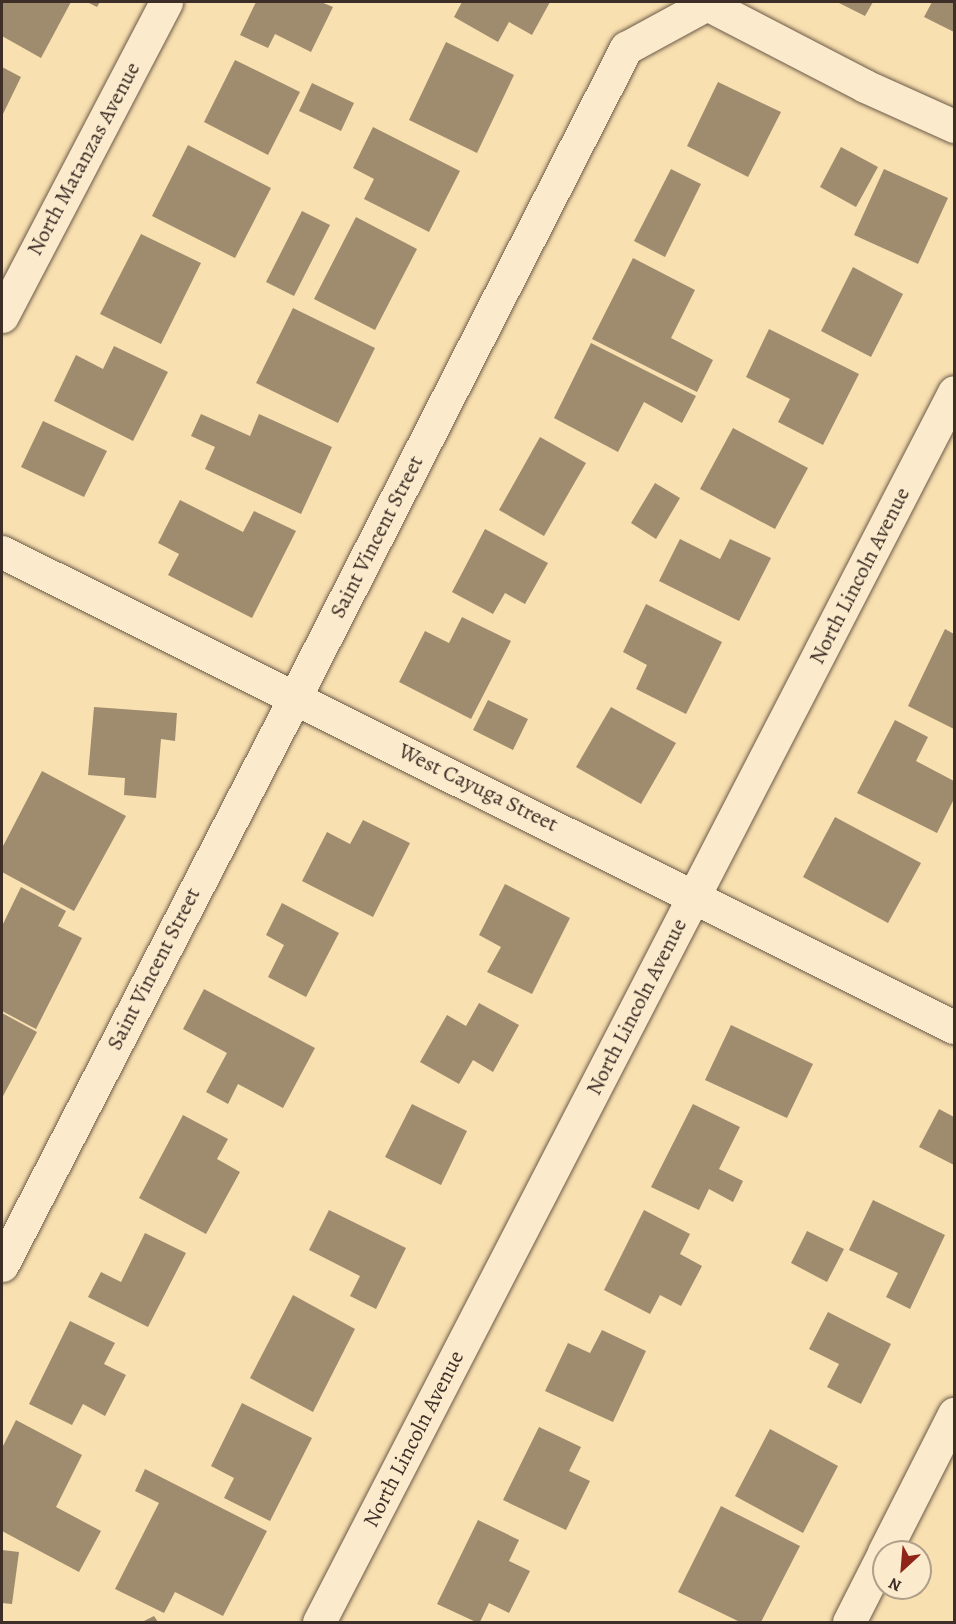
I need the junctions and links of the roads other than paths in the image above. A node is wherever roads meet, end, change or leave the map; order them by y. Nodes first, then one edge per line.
1 (166, 2) edge
2 (954, 126) edge
3 (2, 316) edge
4 (954, 392) edge
5 (2, 552) edge
6 (295, 697) junction
7 (694, 896) junction
8 (954, 1027) edge
9 (2, 1265) edge
10 (954, 1414) edge
11 (890, 1540) edge
12 (872, 1576) edge
13 (319, 1623) edge
14 (849, 1623) edge

1 - 3 street, North Matanzas Avenue
2 - 6 street, Saint Vincent Street
4 - 7 street, North Lincoln Avenue
5 - 6 street, West Cayuga Street
6 - 7 street, West Cayuga Street
6 - 9 street, Saint Vincent Street
7 - 8 street, West Cayuga Street
7 - 13 street, North Lincoln Avenue
10 - 11 street
12 - 14 street

